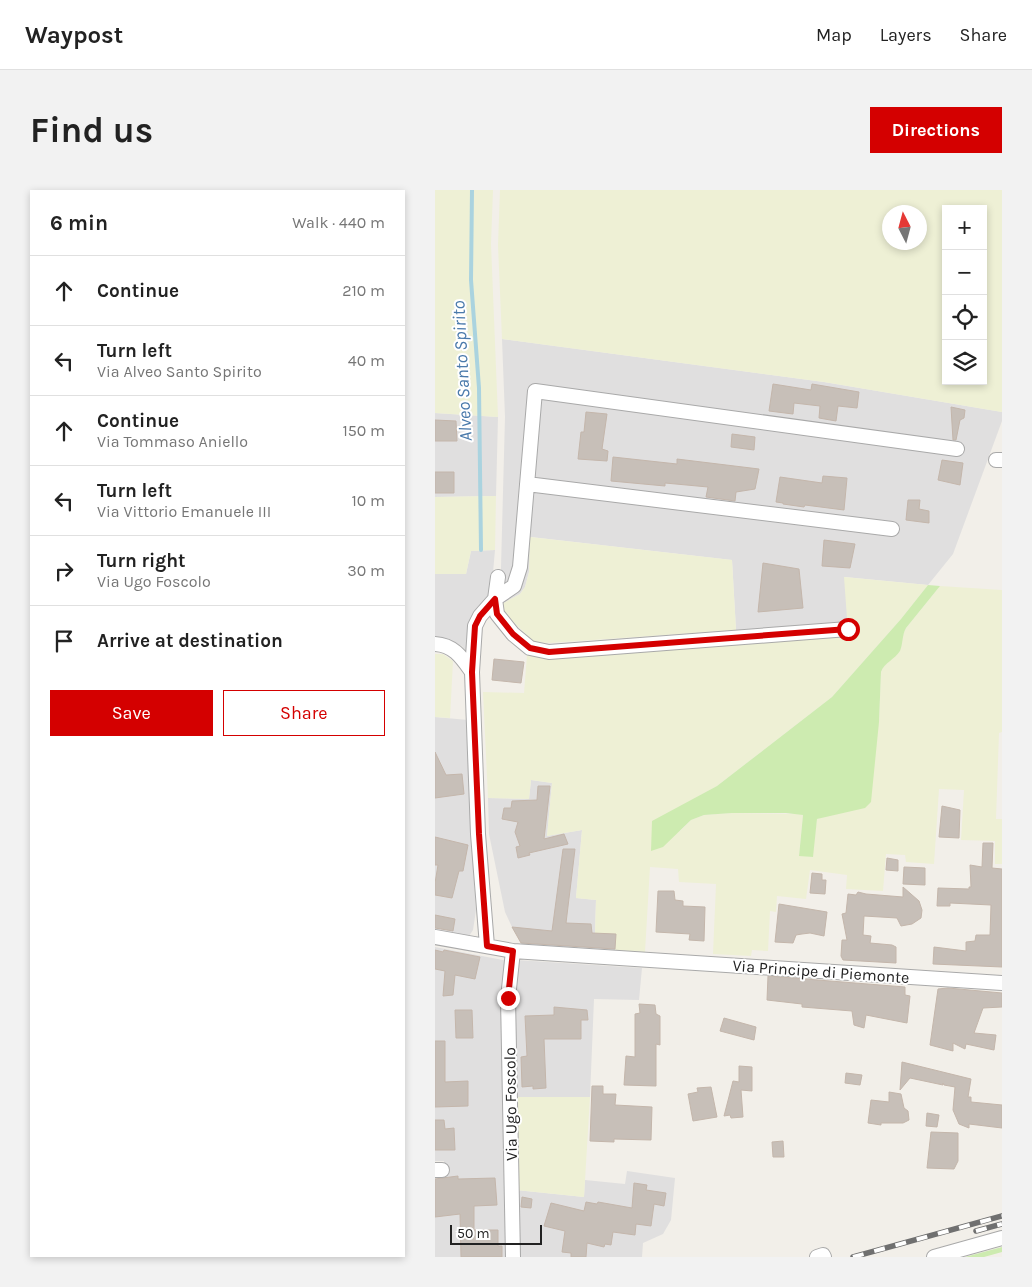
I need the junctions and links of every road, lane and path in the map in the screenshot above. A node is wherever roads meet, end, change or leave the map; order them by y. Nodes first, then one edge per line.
1 (957, 450) dead end
2 (527, 484) junction
3 (892, 529) dead end
4 (498, 578) dead end
5 (495, 599) junction
6 (848, 629) dead end
7 (435, 644) edge
8 (472, 672) junction
9 (435, 936) edge
10 (487, 946) junction
11 (513, 951) junction
12 (1002, 983) edge
13 (1002, 1238) edge
14 (513, 1257) edge
15 (817, 1257) edge
16 (824, 1257) edge
17 (933, 1257) edge

1 - 2 street
2 - 3 street
2 - 5 street
4 - 5 street
5 - 6 street
5 - 8 street
7 - 8 street
8 - 10 street
9 - 10 street, Via Principe di Piemonte
10 - 11 street, Via Principe di Piemonte
11 - 12 street, Via Principe di Piemonte
11 - 14 street, Via Ugo Foscolo
13 - 17 street
15 - 16 street

